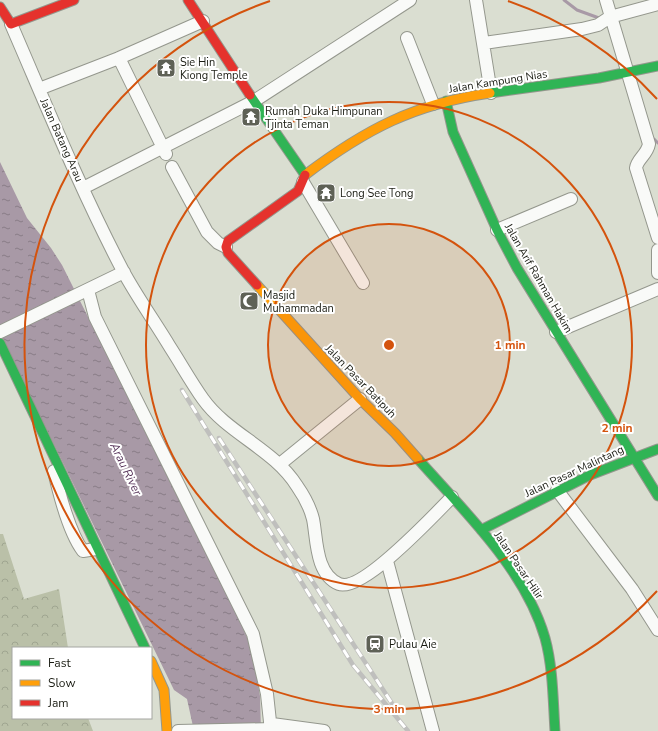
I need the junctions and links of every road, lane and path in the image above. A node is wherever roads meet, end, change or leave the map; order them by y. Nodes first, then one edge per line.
1 (74, 0) edge
2 (188, 0) edge
3 (410, 0) edge
4 (476, 0) edge
5 (606, 0) edge
6 (658, 4) edge
7 (0, 7) edge
8 (610, 17) junction
9 (203, 21) junction
10 (11, 24) junction
11 (407, 38) dead end
12 (484, 43) junction
13 (119, 58) junction
14 (658, 66) edge
15 (628, 72) junction
16 (39, 89) junction
17 (492, 93) junction
18 (254, 101) junction
19 (446, 101) junction
20 (433, 104) junction
21 (164, 151) junction
22 (172, 166) dead end
23 (304, 179) junction
24 (83, 188) junction
25 (572, 199) dead end
26 (497, 230) junction
27 (658, 238) edge
28 (226, 247) junction
29 (658, 250) edge
30 (124, 272) junction
31 (658, 273) edge
32 (363, 283) dead end
33 (658, 289) edge
34 (85, 292) junction
35 (0, 332) edge
36 (556, 332) junction
37 (0, 343) edge
38 (360, 399) junction
39 (658, 449) edge
40 (634, 456) junction
41 (54, 458) joint
42 (280, 464) junction
43 (557, 490) junction
44 (658, 496) edge
45 (452, 498) junction
46 (481, 530) junction
47 (96, 549) joint
48 (387, 561) junction
49 (658, 630) edge
50 (145, 647) edge
51 (152, 663) edge
52 (270, 728) edge
53 (297, 730) edge
54 (167, 731) edge
55 (171, 731) edge
56 (178, 731) edge
57 (324, 731) edge
58 (433, 731) edge
59 (555, 731) edge

1 - 10 main road
2 - 9 main road
3 - 18 street
4 - 12 street
5 - 8 street
6 - 8 street
7 - 10 main road, Jalan Batang Arau
8 - 12 street
8 - 15 street
9 - 13 street
9 - 18 main road
10 - 16 street, Jalan Batang Arau
11 - 20 street
12 - 17 street
13 - 16 street
13 - 21 street
14 - 15 main road, Jalan Kampung Nias
15 - 17 main road, Jalan Kampung Nias
15 - 27 street
16 - 24 street, Jalan Batang Arau
17 - 19 main road, Jalan Kampung Nias
18 - 21 street
18 - 23 main road
19 - 20 main road, Jalan Kampung Nias
19 - 26 main road, Jalan Arif Rahman Hakim
20 - 23 main road, Jalan Kampung Nias
21 - 24 street
22 - 28 street
23 - 28 main road, Jalan Kampung Nias
23 - 32 street
24 - 30 street, Jalan Batang Arau
25 - 26 street
26 - 36 main road, Jalan Arif Rahman Hakim
28 - 38 main road, Jalan Pasar Batipuh
29 - 31 street
30 - 34 street
30 - 42 street, Jalan Batang Arau
33 - 36 street
34 - 35 street
34 - 52 street
36 - 40 main road, Jalan Arif Rahman Hakim
37 - 41 main road
38 - 42 street
38 - 45 main road, Jalan Pasar Batipuh
39 - 40 main road, Jalan Pasar Malintang
40 - 43 main road, Jalan Pasar Malintang
40 - 44 main road, Jalan Arif Rahman Hakim
41 - 47 street
42 - 48 street, Jalan Batang Arau
43 - 46 main road, Jalan Pasar Malintang
43 - 49 street
45 - 46 main road, Jalan Pasar Batipuh
45 - 48 street, Jalan Batang Arau
46 - 59 main road, Jalan Pasar Hilir
47 - 50 main road
48 - 58 street
51 - 54 main road
52 - 53 street
52 - 56 street
53 - 57 street
54 - 55 street

